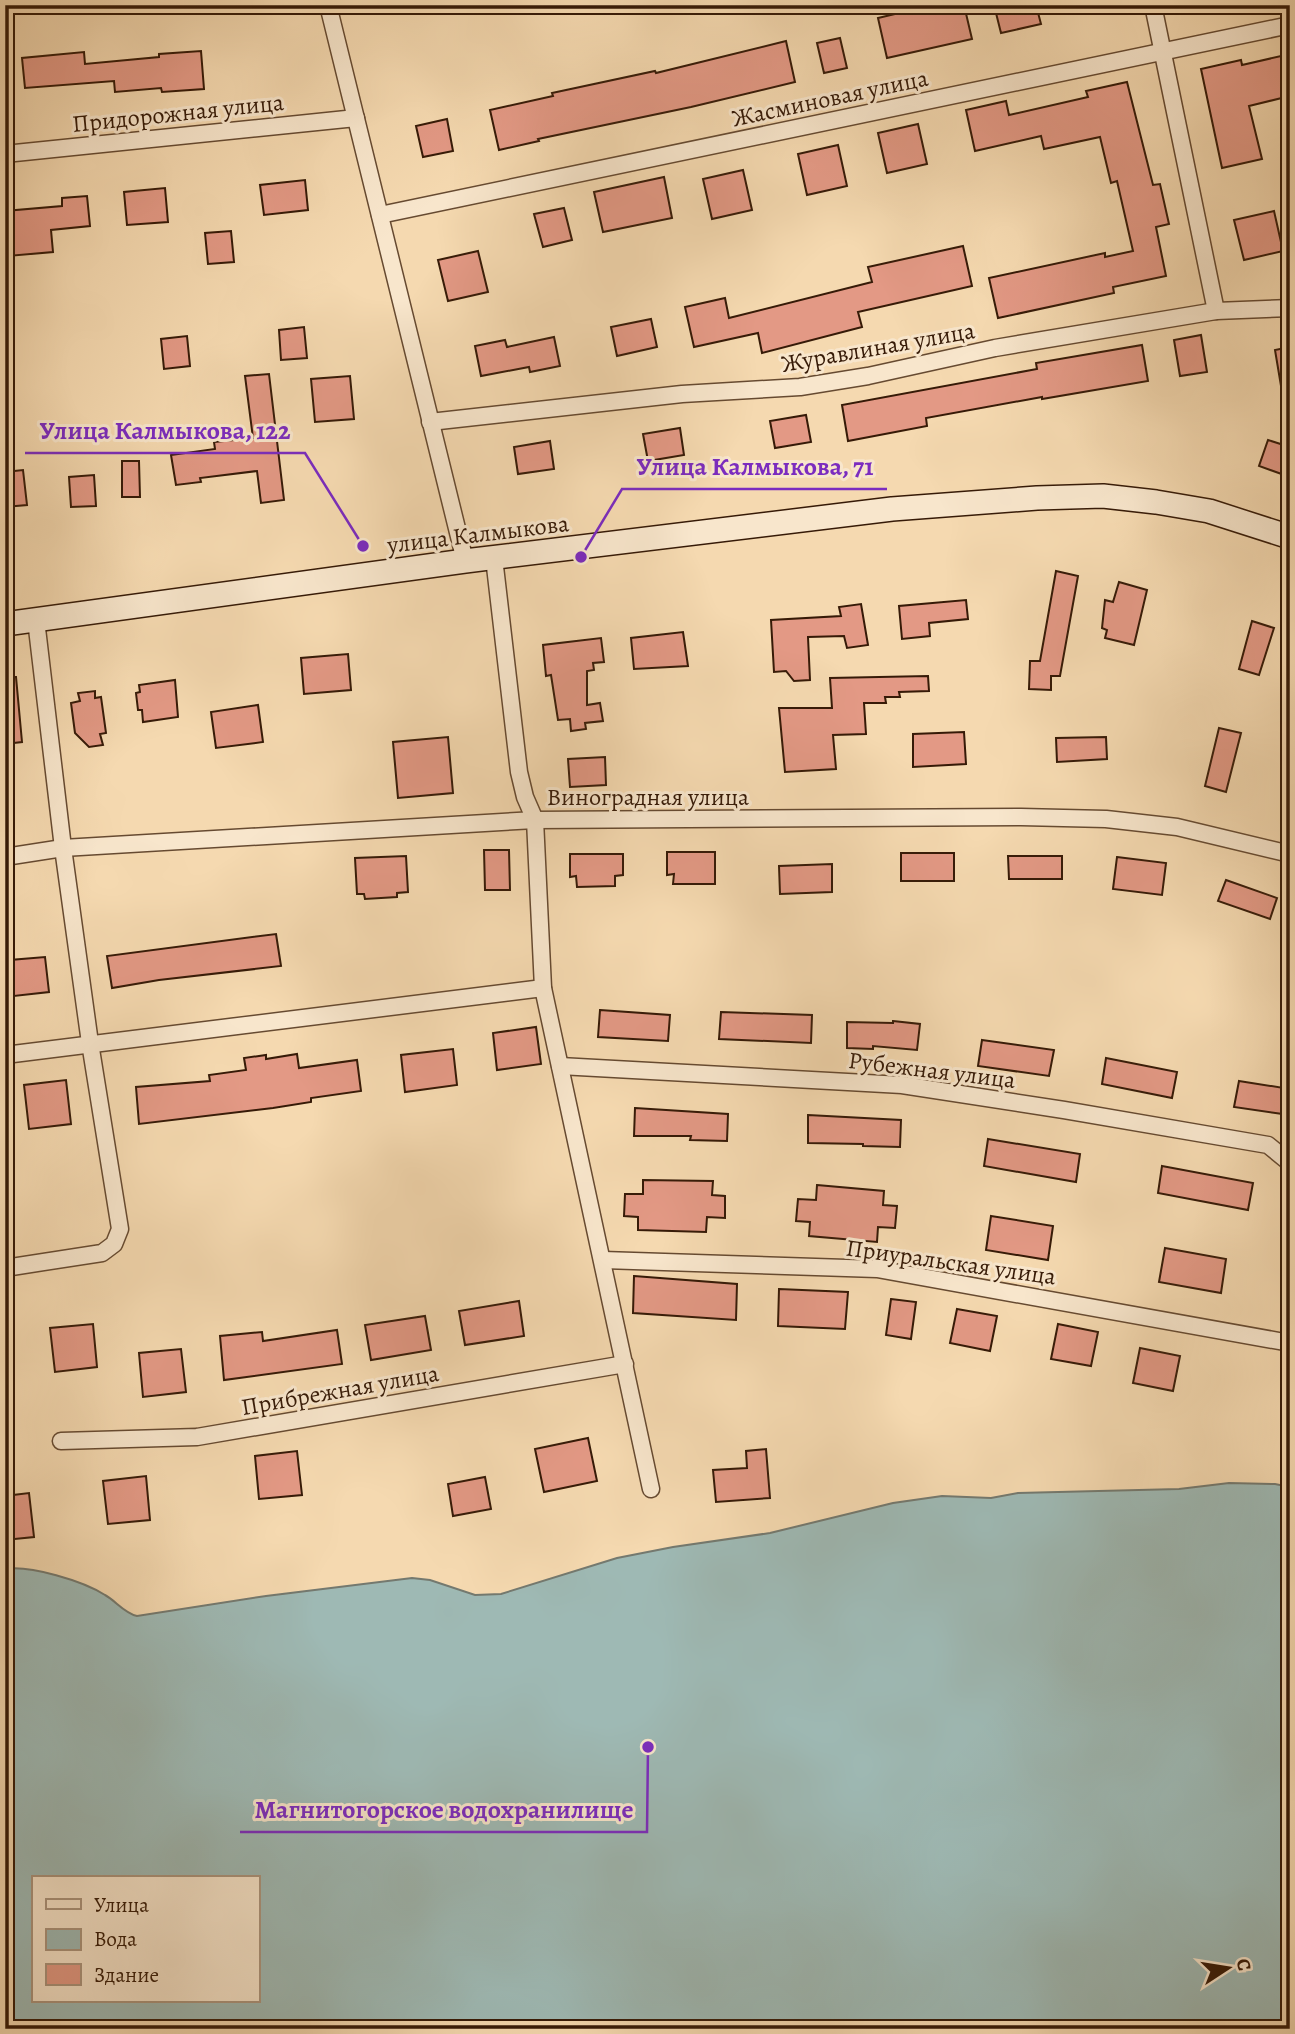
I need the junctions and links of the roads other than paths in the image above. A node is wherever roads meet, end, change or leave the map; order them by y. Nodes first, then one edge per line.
1 (328, 5) edge
2 (1153, 5) edge
3 (1290, 25) edge
4 (1163, 52) junction
5 (356, 118) junction
6 (5, 154) edge
7 (380, 215) junction
8 (1290, 308) edge
9 (1216, 311) junction
10 (430, 422) junction
11 (1290, 537) edge
12 (494, 558) junction
13 (465, 561) junction
14 (36, 620) junction
15 (5, 624) edge
16 (535, 820) junction
17 (63, 848) junction
18 (1290, 854) edge
19 (5, 857) edge
20 (543, 988) junction
21 (90, 1044) junction
22 (5, 1055) edge
23 (560, 1066) junction
24 (1290, 1163) edge
25 (603, 1260) junction
26 (5, 1268) edge
27 (1290, 1343) edge
28 (625, 1364) junction
29 (61, 1441) dead end
30 (651, 1489) dead end

1 - 5 street
2 - 4 street
3 - 4 street, Жасминовая улица
4 - 7 street, Жасминовая улица
4 - 9 street
5 - 6 street, Придорожная улица
5 - 7 street
7 - 10 street
8 - 9 street, Журавлиная улица
9 - 10 street, Журавлиная улица
10 - 13 street
11 - 12 main road, улица Калмыкова
12 - 13 main road, улица Калмыкова
12 - 16 street
13 - 14 main road, улица Калмыкова
14 - 15 main road, улица Калмыкова
14 - 17 street
16 - 17 street, Виноградная улица
16 - 18 street, Виноградная улица
16 - 20 street
17 - 19 street, Виноградная улица
17 - 21 street
20 - 21 street
20 - 23 street
21 - 22 street
21 - 26 street
23 - 24 street, Рубежная улица
23 - 25 street
25 - 27 street, Приуральская улица
25 - 28 street
28 - 29 street, Прибрежная улица
28 - 30 street

